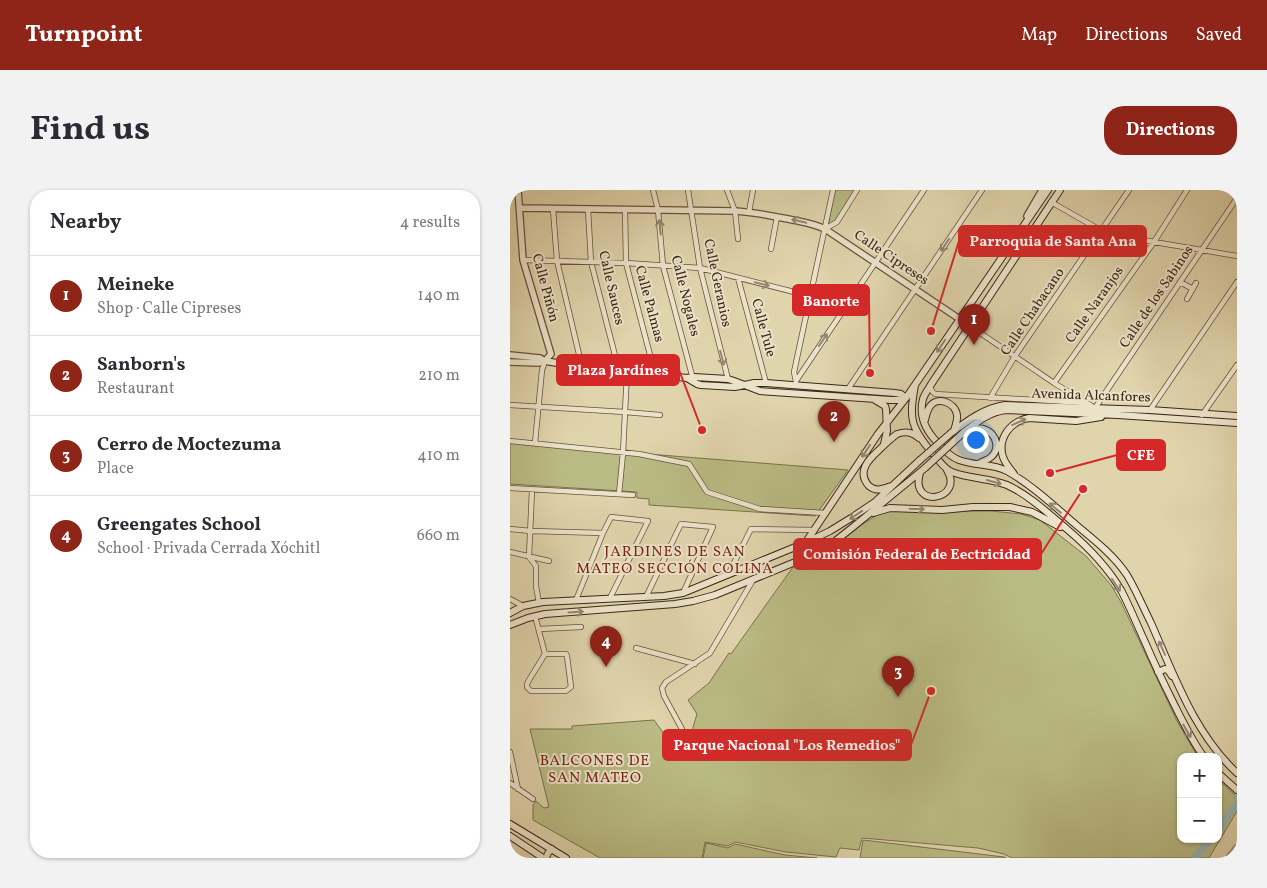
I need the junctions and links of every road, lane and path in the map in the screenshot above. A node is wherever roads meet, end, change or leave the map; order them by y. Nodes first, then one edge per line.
1 (518, 190) edge
2 (653, 190) edge
3 (688, 190) edge
4 (727, 190) edge
5 (752, 190) edge
6 (833, 190) edge
7 (857, 190) edge
8 (924, 190) edge
9 (982, 190) edge
10 (1048, 190) edge
11 (1060, 190) edge
12 (1130, 190) edge
13 (1187, 190) edge
14 (1040, 192) edge
15 (1237, 198) edge
16 (1051, 202) junction
17 (520, 208) junction
18 (554, 209) junction
19 (588, 209) junction
20 (625, 209) junction
21 (658, 210) junction
22 (691, 210) junction
23 (735, 211) junction
24 (749, 212) junction
25 (777, 216) junction
26 (825, 229) junction
27 (1102, 231) junction
28 (738, 239) dead end
29 (1154, 242) junction
30 (771, 249) dead end
31 (1203, 250) junction
32 (1237, 256) edge
33 (523, 260) junction
34 (557, 261) junction
35 (591, 262) junction
36 (876, 262) junction
37 (626, 263) junction
38 (663, 266) junction
39 (700, 268) junction
40 (738, 278) junction
41 (1180, 282) junction
42 (1237, 282) edge
43 (1196, 283) dead end
44 (915, 289) junction
45 (1193, 289) junction
46 (810, 296) junction
47 (1187, 299) dead end
48 (959, 319) junction
49 (970, 326) junction
50 (510, 355) edge
51 (1016, 356) junction
52 (545, 361) junction
53 (510, 362) edge
54 (1237, 365) edge
55 (582, 368) junction
56 (619, 371) junction
57 (627, 372) junction
58 (655, 374) junction
59 (691, 379) junction
60 (728, 379) junction
61 (766, 383) junction
62 (797, 383) junction
63 (1054, 383) junction
64 (745, 385) junction
65 (915, 385) junction
66 (930, 386) junction
67 (848, 389) junction
68 (906, 398) junction
69 (990, 398) junction
70 (874, 399) junction
71 (1087, 404) junction
72 (510, 405) edge
73 (538, 407) junction
74 (1095, 408) junction
75 (1150, 410) junction
76 (625, 412) junction
77 (1204, 414) junction
78 (660, 415) dead end
79 (1118, 415) junction
80 (1237, 416) edge
81 (911, 417) junction
82 (1196, 420) junction
83 (887, 421) junction
84 (1237, 423) edge
85 (925, 426) junction
86 (966, 431) junction
87 (953, 432) junction
88 (920, 439) junction
89 (510, 442) edge
90 (535, 444) junction
91 (884, 445) junction
92 (623, 453) junction
93 (979, 464) junction
94 (922, 470) junction
95 (947, 470) junction
96 (1016, 477) junction
97 (894, 485) junction
98 (510, 488) edge
99 (532, 490) junction
100 (619, 494) junction
101 (633, 495) dead end
102 (825, 513) junction
103 (870, 514) junction
104 (510, 529) edge
105 (814, 530) junction
106 (531, 531) junction
107 (603, 533) junction
108 (1072, 534) junction
109 (805, 543) junction
110 (510, 552) edge
111 (529, 557) junction
112 (549, 561) dead end
113 (727, 576) junction
114 (754, 578) junction
115 (683, 593) junction
116 (646, 597) junction
117 (610, 598) junction
118 (510, 599) edge
119 (576, 600) junction
120 (541, 602) junction
121 (551, 602) junction
122 (523, 606) junction
123 (510, 613) edge
124 (545, 614) junction
125 (553, 614) junction
126 (535, 616) junction
127 (510, 625) edge
128 (581, 627) dead end
129 (539, 629) junction
130 (636, 648) dead end
131 (545, 654) junction
132 (696, 664) junction
133 (1158, 672) junction
134 (1181, 690) junction
135 (696, 745) dead end
136 (510, 752) edge
137 (1201, 753) edge
138 (1237, 773) edge
139 (1222, 777) edge
140 (510, 783) edge
141 (518, 789) junction
142 (1237, 790) edge
143 (533, 799) dead end
144 (510, 824) edge
145 (510, 836) edge
146 (1237, 848) edge
147 (552, 849) junction
148 (545, 858) edge
149 (566, 858) edge
150 (1228, 858) edge

1 - 17 street, Calle Piñón
2 - 21 street, Calle Nogales
3 - 22 street, Calle Geranios
4 - 23 street
5 - 24 street
6 - 26 street
7 - 26 street
8 - 36 street
9 -> 44 street
10 - 14 main road
11 - 16 main road
12 - 27 street, Calle Chabacano
13 - 29 street, Calle Naranjos
14 - 48 main road
15 - 31 street, Calle de los Sabinos
16 - 27 street
16 - 49 main road
17 - 18 street, Calle Cipreses
17 - 33 street, Calle Piñón
18 - 19 street, Calle Cipreses
18 - 34 street
19 - 20 street, Calle Cipreses
19 - 35 street, Calle Sauces
20 - 21 street, Calle Cipreses
20 - 37 street, Calle Palmas
21 - 22 street, Calle Cipreses
38 -> 21 street, Calle Nogales
22 - 23 street, Calle Cipreses
22 - 39 street, Calle Geranios
23 - 24 street, Calle Cipreses
23 - 28 street
24 - 25 street, Calle Cipreses
26 -> 25 street, Calle Cipreses
25 - 30 street
26 - 36 street, Calle Cipreses
26 - 46 street
27 - 29 street
27 - 51 street, Calle Chabacano
29 - 31 street
29 - 63 street, Calle Naranjos
31 - 32 street
31 - 41 street, Calle de los Sabinos
33 - 34 street
33 - 52 street, Calle Piñón
34 - 35 street
34 - 55 street
35 - 37 street
35 - 56 street, Calle Sauces
36 - 44 street, Calle Cipreses
62 -> 36 street
37 - 38 street
37 - 58 street, Calle Palmas
38 - 39 street
38 - 59 street, Calle Nogales
39 - 40 street
39 -> 60 street, Calle Geranios
40 -> 46 street
40 - 61 street, Calle Tule
41 - 45 street
41 - 74 street, Calle de los Sabinos
42 - 75 street
43 - 45 street
44 - 48 street, Calle Cipreses
44 - 67 street
45 - 47 street
46 - 62 street
48 - 49 street, Calle Cipreses
48 -> 65 main road
49 - 51 street, Calle Cipreses
49 - 66 main road
50 - 52 street
51 - 63 street, Calle Cipreses
51 - 69 street, Calle Chabacano
52 - 53 street
52 - 55 main road
52 - 73 street
54 - 77 street
55 - 56 main road
56 - 57 main road
57 - 58 main road
57 - 76 street
58 - 59 main road
59 - 60 main road
59 - 64 main road
60 - 64 main road
61 - 62 main road
61 - 64 main road
62 - 67 main road
63 - 71 street, Calle Cipreses
64 - 70 main road
65 - 68 main road
65 - 81 main road
66 - 69 street, Avenida Alcanfores
66 - 85 main road
67 - 68 main road
68 - 70 main road
68 - 81 main road
68 - 83 main road
69 - 71 street, Avenida Alcanfores
70 - 83 main road
71 - 74 street, Calle Cipreses
72 - 73 street
73 - 76 street
73 - 90 street
74 - 75 main road, Avenida Alcanfores
74 - 87 main road, Avenida Alcanfores
75 - 77 main road, Avenida Alcanfores
76 - 78 street
76 - 92 street
77 - 80 main road, Avenida Alcanfores
77 - 82 street
79 - 82 main road, Avenida Alcanfores
79 - 86 main road, Avenida Alcanfores
96 -> 79 main road
81 - 88 main road
82 - 84 main road, Avenida Alcanfores
83 - 91 main road
83 -> 102 main road
85 - 87 main road
85 - 93 main road
86 - 93 main road
86 - 94 main road, Avenida Alcanfores, bridge
87 - 97 main road, Avenida Alcanfores, bridge
88 - 91 main road
88 - 95 main road
89 - 90 street
90 - 92 street
91 - 97 main road
92 - 100 street
92 - 102 street
93 - 96 main road
94 - 95 main road
94 - 103 main road, Avenida Alcanfores
95 -> 108 main road
134 -> 96 main road
97 -> 109 main road, Avenida Alcanfores
98 - 99 street
99 - 100 street
99 - 106 street
100 - 101 street
102 - 105 main road
103 -> 108 main road
103 - 114 main road, Avenida Alcanfores
104 - 106 street
105 - 109 main road
105 - 113 street
106 - 107 street
106 - 111 street
107 - 117 street
107 - 119 street
108 -> 133 main road
109 - 113 main road, Avenida Alcanfores
110 - 111 street
111 - 112 street
111 - 120 street
113 - 115 main road, Avenida Alcanfores
125 -> 114 main road, Avenida Alcanfores
114 - 132 street
115 - 116 main road, Avenida Alcanfores
115 - 116 street
116 - 117 main road, Avenida Alcanfores
117 - 119 main road, Avenida Alcanfores
118 - 122 street
119 - 121 main road, Avenida Alcanfores
120 - 121 main road, Avenida Alcanfores
120 - 122 main road, Avenida Alcanfores
120 - 124 main road
121 - 125 main road
122 - 123 main road, Avenida Alcanfores
124 - 125 main road, Avenida Alcanfores
124 - 126 main road, Avenida Alcanfores
126 - 127 main road, Avenida Alcanfores
126 - 129 street
128 - 129 street
129 - 131 street
130 - 132 street
131 - 131 street
132 - 135 street
133 - 134 main road
133 -> 137 main road
134 - 138 main road
136 - 141 street
139 - 142 main road
140 - 141 street
141 - 143 street
144 - 147 main road
145 - 148 main road
146 - 150 street
147 - 148 street
147 - 149 main road

